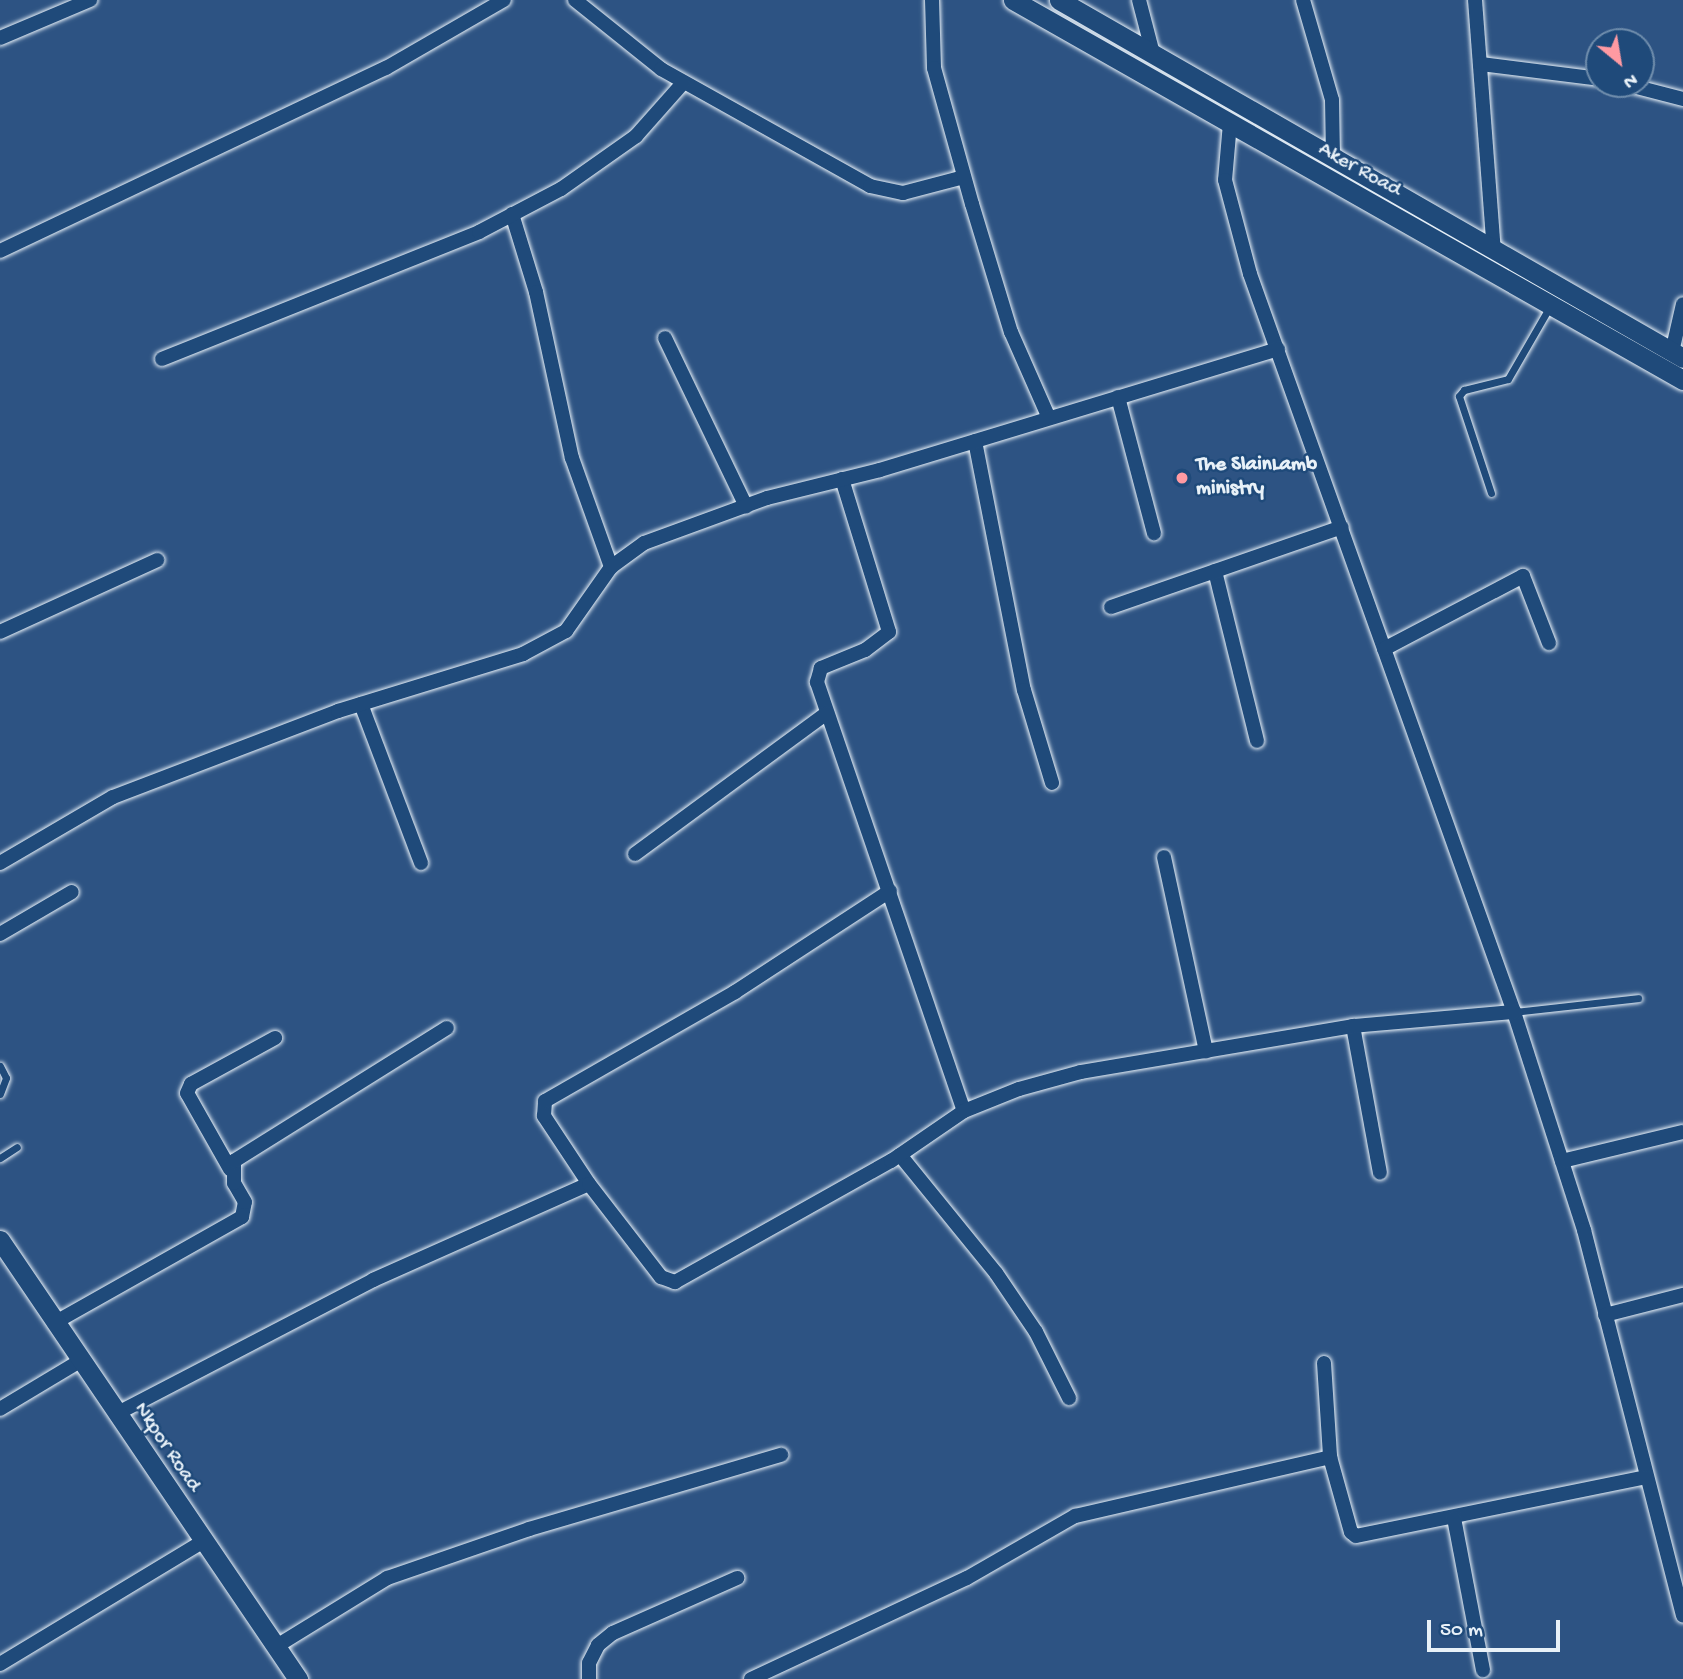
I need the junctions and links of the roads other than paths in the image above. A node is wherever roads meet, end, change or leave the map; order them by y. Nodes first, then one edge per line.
1 (90, 0) edge
2 (504, 0) edge
3 (575, 0) edge
4 (932, 0) edge
5 (1013, 0) edge
6 (1059, 0) edge
7 (1139, 0) edge
8 (1303, 0) edge
9 (1475, 0) edge
10 (0, 38) edge
11 (1152, 50) junction
12 (1481, 64) junction
13 (1585, 77) edge
14 (683, 83) junction
15 (1655, 92) edge
16 (1683, 99) edge
17 (1230, 123) junction
18 (1333, 159) junction
19 (964, 177) junction
20 (512, 214) junction
21 (0, 251) edge
22 (1494, 251) junction
23 (1683, 303) edge
24 (1551, 304) junction
25 (1581, 311) junction
26 (665, 338) dead end
27 (1278, 349) junction
28 (1678, 355) edge
29 (162, 359) dead end
30 (1683, 380) edge
31 (1118, 397) junction
32 (1049, 418) junction
33 (975, 441) junction
34 (842, 480) junction
35 (1491, 493) dead end
36 (746, 506) junction
37 (1342, 527) junction
38 (1154, 533) dead end
39 (157, 560) dead end
40 (611, 567) junction
41 (1214, 571) junction
42 (1111, 607) dead end
43 (0, 632) edge
44 (1549, 643) dead end
45 (1384, 649) junction
46 (361, 704) junction
47 (827, 713) junction
48 (1257, 741) dead end
49 (1052, 783) dead end
50 (635, 854) dead end
51 (1164, 857) dead end
52 (0, 863) edge
53 (421, 863) dead end
54 (890, 891) junction
55 (72, 892) dead end
56 (0, 934) edge
57 (1638, 998) dead end
58 (1514, 1012) junction
59 (1353, 1026) junction
60 (447, 1028) dead end
61 (275, 1038) dead end
62 (1206, 1052) junction
63 (0, 1066) edge
64 (0, 1094) edge
65 (964, 1111) junction
66 (1683, 1132) edge
67 (17, 1147) dead end
68 (900, 1156) junction
69 (0, 1158) edge
70 (1562, 1161) junction
71 (230, 1169) junction
72 (1380, 1173) dead end
73 (589, 1184) junction
74 (0, 1240) edge
75 (1683, 1295) edge
76 (1605, 1315) junction
77 (54, 1323) junction
78 (80, 1362) junction
79 (1324, 1363) dead end
80 (1069, 1398) dead end
81 (0, 1409) edge
82 (116, 1415) junction
83 (781, 1455) dead end
84 (1329, 1457) junction
85 (1645, 1477) junction
86 (1454, 1518) junction
87 (202, 1542) junction
88 (737, 1578) dead end
89 (1682, 1610) edge
90 (275, 1647) junction
91 (0, 1664) edge
92 (1483, 1670) dead end
93 (298, 1679) edge
94 (589, 1679) edge
95 (751, 1679) edge

1 - 10 street
2 - 21 street
3 - 14 street
4 - 19 street
5 - 17 street, Aker Road
6 - 11 street, Aker Road
7 - 11 street
8 - 18 street
9 - 12 street
11 - 18 street, Aker Road
12 - 13 street
12 - 22 street
14 - 19 street
14 - 20 street
15 - 16 street
17 - 24 street, Aker Road
17 - 27 street
18 - 22 street, Aker Road
19 - 32 street
20 - 29 street
20 - 40 street
22 - 25 street, Aker Road
23 - 28 street
24 - 25 street, Aker Road
24 - 35 lane
25 - 28 street, Aker Road
25 - 30 street, Aker Road
26 - 36 street
27 - 31 street
27 - 37 street
31 - 32 street
31 - 38 street
32 - 33 street
33 - 34 street
33 - 49 street
34 - 36 street
34 - 47 street
36 - 40 street
37 - 41 street
37 - 45 street
39 - 43 street
40 - 46 street
41 - 42 street
41 - 48 street
44 - 45 street
45 - 58 street
46 - 52 street
46 - 53 street
47 - 50 street
47 - 54 street
51 - 62 street
54 - 65 street
54 - 73 street
55 - 56 street
57 - 58 lane
58 - 59 street
58 - 70 street
59 - 62 street
59 - 72 street
60 - 71 street
61 - 71 street
62 - 65 street
63 - 64 lane
65 - 68 street
66 - 70 street
67 - 69 lane
68 - 73 street
68 - 80 street
70 - 76 street
71 - 77 street
73 - 82 street
74 - 77 street, Nkpor Road
75 - 76 street
76 - 85 street
77 - 78 street, Nkpor Road
78 - 81 street
78 - 82 street, Nkpor Road
79 - 84 street
82 - 87 street, Nkpor Road
83 - 90 street
84 - 86 street
84 - 95 street
85 - 86 street
85 - 89 street
86 - 92 street
87 - 90 street, Nkpor Road
87 - 91 street
88 - 94 street
90 - 93 street, Nkpor Road

